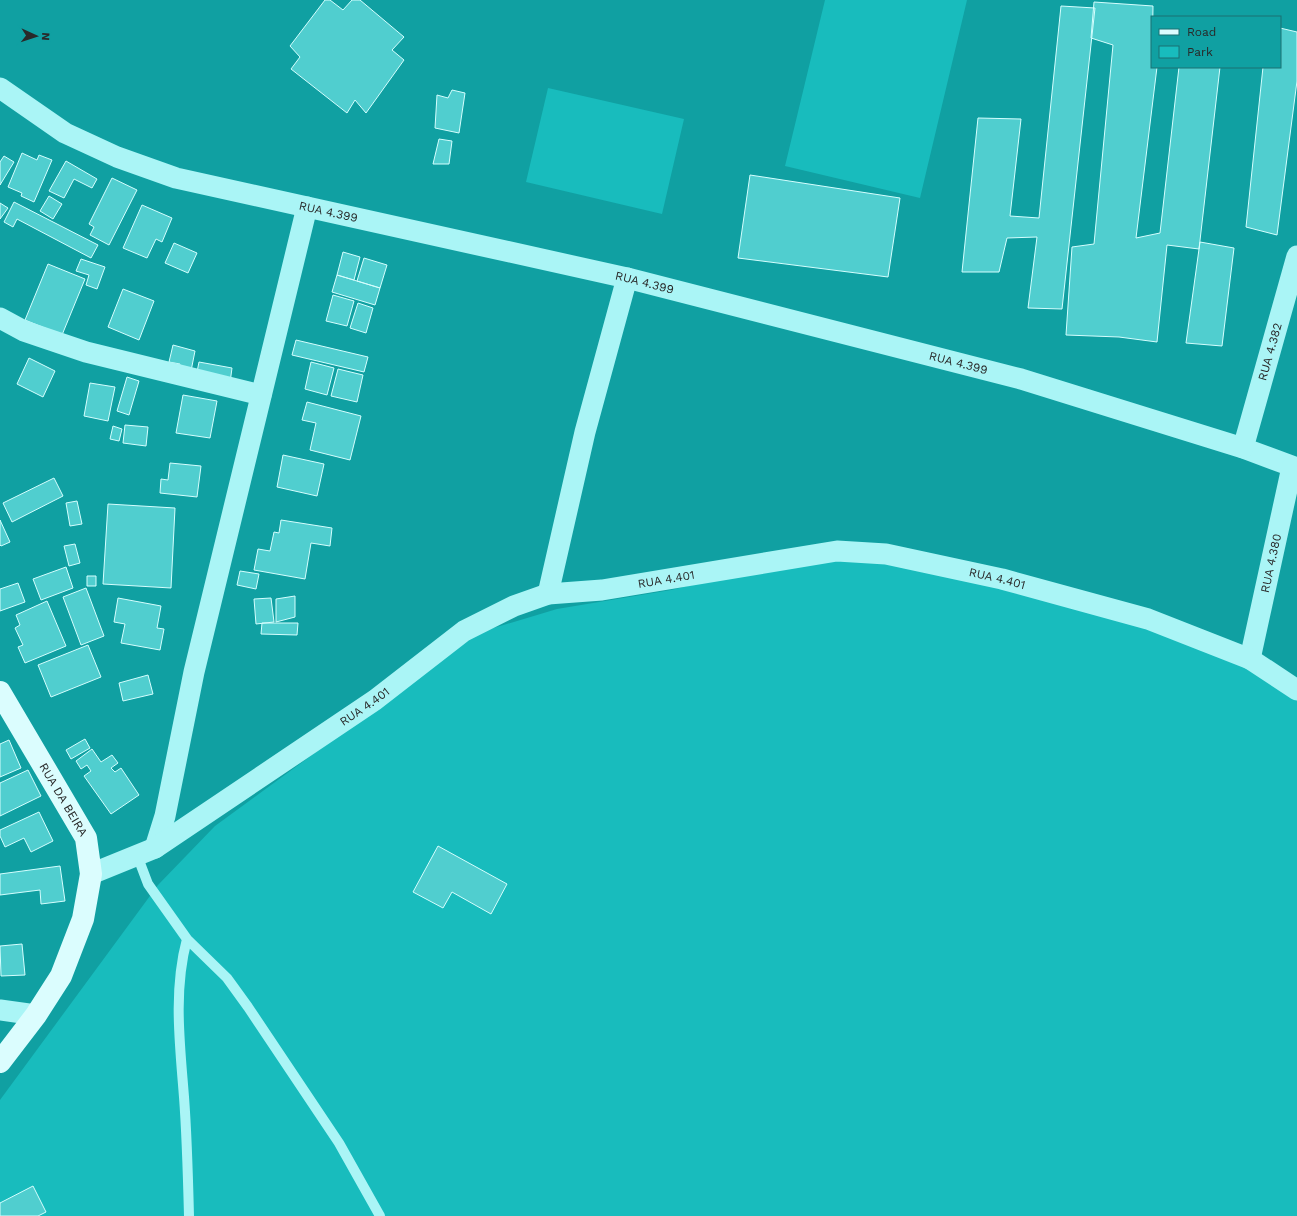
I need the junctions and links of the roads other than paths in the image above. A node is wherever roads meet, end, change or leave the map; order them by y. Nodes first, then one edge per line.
1 (0, 88) edge
2 (307, 207) junction
3 (1297, 256) edge
4 (626, 278) junction
5 (0, 318) edge
6 (261, 395) junction
7 (1243, 448) junction
8 (1294, 468) edge
9 (548, 594) junction
10 (1250, 659) junction
11 (1297, 690) edge
12 (0, 692) edge
13 (146, 851) junction
14 (91, 874) junction
15 (187, 940) junction
16 (0, 1010) edge
17 (36, 1015) junction
18 (0, 1062) edge
19 (189, 1216) edge
20 (380, 1216) edge

1 - 2 street, RUA 4.399
2 - 4 street, RUA 4.399
2 - 6 street
3 - 7 street, RUA 4.382
4 - 7 street, RUA 4.399
4 - 9 street
5 - 6 street
6 - 13 street
7 - 8 street, RUA 4.399
8 - 10 street, RUA 4.380
9 - 10 street, RUA 4.401
9 - 13 street, RUA 4.401
10 - 11 street, RUA 4.401
12 - 14 main road, RUA DA BEIRA
13 - 14 street, RUA 4.401
13 - 15 lane
14 - 17 main road, RUA DA BEIRA
15 - 19 lane
15 - 20 lane
16 - 17 street
17 - 18 main road, RUA DA BEIRA

